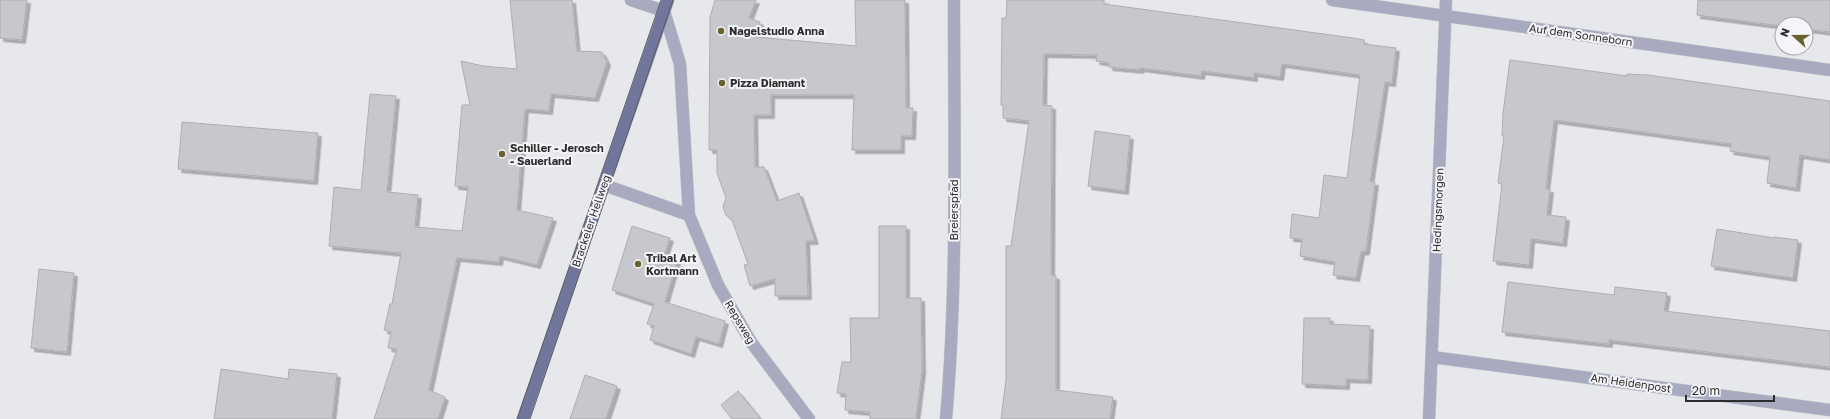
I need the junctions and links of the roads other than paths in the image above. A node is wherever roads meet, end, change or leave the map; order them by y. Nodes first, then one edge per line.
1 (631, 0) edge
2 (954, 0) edge
3 (1332, 0) edge
4 (1446, 0) edge
5 (666, 6) edge
6 (1446, 16) junction
7 (1830, 70) edge
8 (604, 185) junction
9 (689, 215) junction
10 (1432, 357) junction
11 (1830, 410) edge
12 (522, 419) edge
13 (809, 419) edge
14 (946, 419) edge
15 (1429, 419) edge

1 - 5 street
2 - 14 street, Breierspfad
3 - 6 street, Auf dem Sonneborn
4 - 6 street, Hedingsmorgen
5 - 8 main road, Brackeler Hellweg
5 - 9 street, Repsweg
6 - 7 street, Auf dem Sonneborn
6 - 10 street, Hedingsmorgen
8 - 9 street
8 - 12 main road, Brackeler Hellweg
9 - 13 street, Repsweg
10 - 11 street, Am Heidenpost
10 - 15 street, Hedingsmorgen

